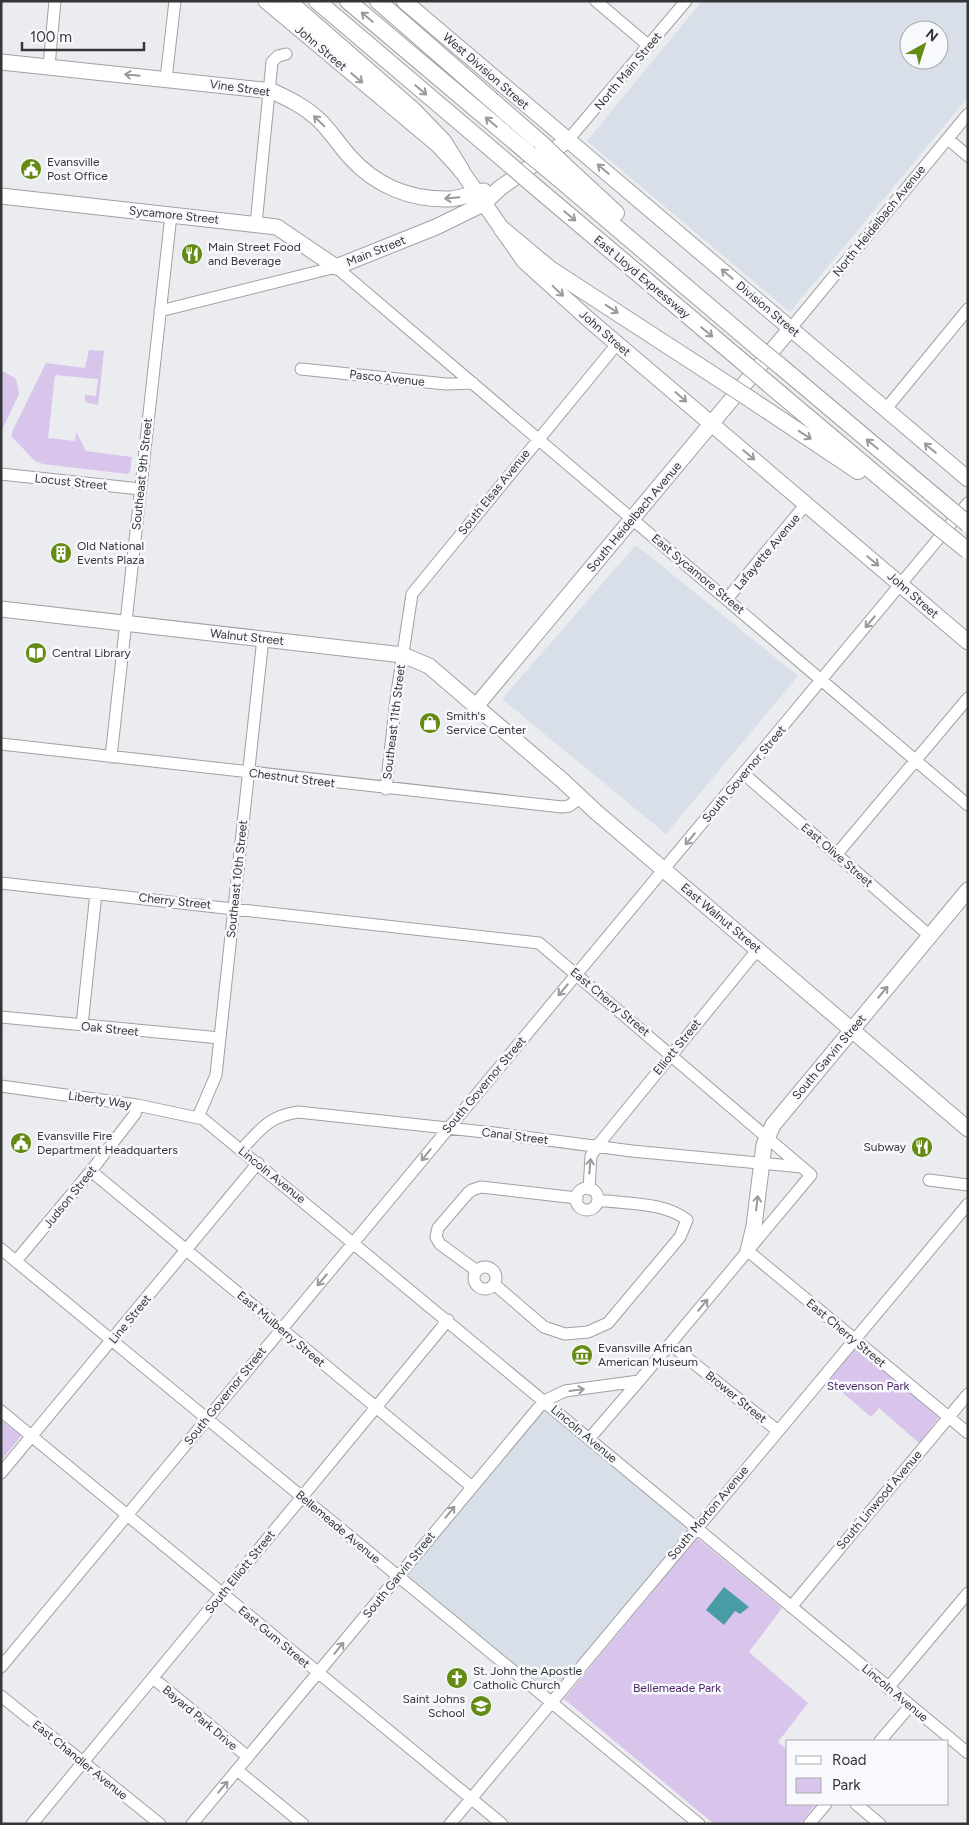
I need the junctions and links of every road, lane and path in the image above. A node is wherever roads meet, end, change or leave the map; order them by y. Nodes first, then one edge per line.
1 (55, 1) edge
2 (174, 1) edge
3 (266, 1) edge
4 (288, 1) edge
5 (317, 1) edge
6 (348, 1) edge
7 (378, 1) edge
8 (596, 1) edge
9 (686, 1) edge
10 (412, 3) edge
11 (649, 46) junction
12 (286, 54) dead end
13 (1, 62) edge
14 (49, 66) junction
15 (166, 79) junction
16 (269, 91) junction
17 (968, 114) edge
18 (948, 139) junction
19 (568, 140) junction
20 (535, 149) junction
21 (968, 156) edge
22 (461, 170) junction
23 (1, 196) edge
24 (480, 198) junction
25 (171, 215) junction
26 (256, 224) junction
27 (502, 229) junction
28 (336, 267) junction
29 (968, 310) edge
30 (160, 311) junction
31 (791, 328) junction
32 (617, 344) junction
33 (302, 369) dead end
34 (473, 383) junction
35 (885, 410) junction
36 (712, 424) junction
37 (538, 438) junction
38 (1, 474) edge
39 (968, 479) edge
40 (140, 489) junction
41 (968, 503) edge
42 (806, 504) junction
43 (633, 519) junction
44 (931, 520) junction
45 (968, 524) edge
46 (968, 551) edge
47 (901, 584) junction
48 (727, 599) junction
49 (1, 609) edge
50 (126, 623) junction
51 (263, 638) junction
52 (968, 642) edge
53 (403, 655) junction
54 (822, 680) junction
55 (968, 698) edge
56 (477, 706) junction
57 (1, 744) edge
58 (111, 757) junction
59 (915, 760) junction
60 (248, 773) junction
61 (744, 774) junction
62 (386, 789) junction
63 (580, 798) junction
64 (968, 805) edge
65 (836, 855) junction
66 (664, 870) junction
67 (1, 883) edge
68 (968, 890) edge
69 (96, 893) junction
70 (233, 908) junction
71 (379, 924) joint
72 (930, 936) junction
73 (758, 949) junction
74 (577, 974) junction
75 (1, 1017) edge
76 (82, 1025) junction
77 (852, 1030) junction
78 (220, 1038) junction
79 (671, 1054) junction
80 (1, 1086) edge
81 (136, 1105) junction
82 (198, 1117) junction
83 (447, 1129) junction
84 (968, 1129) edge
85 (767, 1136) junction
86 (598, 1145) junction
87 (241, 1150) junction
88 (258, 1163) junction
89 (761, 1163) junction
90 (802, 1167) junction
91 (92, 1171) junction
92 (930, 1180) dead end
93 (968, 1185) edge
94 (588, 1189) junction
95 (577, 1198) junction
96 (598, 1200) junction
97 (968, 1204) edge
98 (354, 1243) junction
99 (1, 1249) edge
100 (186, 1250) junction
101 (748, 1251) junction
102 (16, 1261) junction
103 (448, 1320) junction
104 (281, 1329) junction
105 (854, 1340) junction
106 (112, 1341) junction
107 (670, 1344) junction
108 (639, 1382) junction
109 (968, 1394) edge
110 (544, 1401) junction
111 (377, 1408) junction
112 (1, 1411) edge
113 (948, 1417) junction
114 (207, 1419) junction
115 (778, 1431) junction
116 (968, 1434) edge
117 (32, 1436) junction
118 (590, 1439) junction
119 (1, 1473) edge
120 (471, 1486) junction
121 (302, 1498) junction
122 (127, 1515) junction
123 (696, 1528) junction
124 (398, 1577) junction
125 (968, 1593) edge
126 (222, 1594) junction
127 (791, 1607) junction
128 (1, 1667) edge
129 (318, 1673) junction
130 (153, 1678) junction
131 (888, 1688) junction
132 (1, 1696) edge
133 (550, 1702) junction
134 (910, 1706) junction
135 (881, 1740) edge
136 (968, 1753) edge
137 (248, 1757) junction
138 (83, 1762) junction
139 (237, 1770) junction
140 (471, 1798) junction
141 (825, 1805) edge
142 (857, 1805) edge
143 (32, 1824) edge
144 (160, 1824) edge
145 (192, 1824) edge
146 (303, 1824) edge
147 (450, 1824) edge
148 (502, 1824) edge
149 (699, 1824) edge
150 (809, 1824) edge
151 (880, 1824) edge

1 - 14 street
2 - 15 street
3 -> 22 main road, John Street
4 - 22 highway
5 -> 44 highway, East Lloyd Expressway, bridge
20 -> 6 highway, East Lloyd Expressway
7 - 20 highway
8 - 11 street
9 - 11 street, North Main Street
10 - 19 main road, West Division Street
11 - 19 street, North Main Street
12 - 16 street
13 - 14 main road, Vine Street
15 -> 14 main road, Vine Street
15 - 16 main road, Vine Street
24 -> 16 main road, Vine Street
16 - 26 street
17 - 18 street, North Heidelbach Avenue
18 - 21 street
18 - 31 street, North Heidelbach Avenue
19 - 24 main road, Vine Street
31 -> 19 main road, Division Street
45 -> 20 highway, East Lloyd Expressway, bridge
22 - 24 main road, John Street
23 - 25 main road, Sycamore Street
24 - 27 main road, John Street
24 - 28 main road, Main Street
25 - 26 main road, Sycamore Street
25 - 30 street, Southeast 9th Street
26 - 28 main road, Sycamore Street
27 -> 32 main road, John Street
27 -> 44 highway, bridge
28 - 30 street, Main Street
28 - 34 street, East Sycamore Street
29 - 35 street
30 - 40 street, Southeast 9th Street
31 - 35 main road, Division Street
31 - 36 main road, South Heidelbach Avenue
32 -> 36 main road, John Street
32 - 37 street, South Elsas Avenue
33 - 34 street, Pasco Avenue
34 - 37 street, East Sycamore Street
39 -> 35 main road, Division Street
36 -> 42 main road, John Street
36 - 43 main road, South Heidelbach Avenue
37 - 43 street, East Sycamore Street
37 - 53 street, South Elsas Avenue
38 - 40 street, Locust Street
40 - 50 street, Southeast 9th Street
41 - 47 street, South Governor Street
42 -> 47 main road, John Street
42 - 48 street, Lafayette Avenue
43 - 48 street, East Sycamore Street
43 - 56 main road, South Heidelbach Avenue
44 - 46 highway, East Lloyd Expressway, bridge
47 - 52 main road, John Street
47 -> 54 street, South Governor Street
48 - 54 street, East Sycamore Street
49 - 50 main road, Walnut Street
50 - 51 main road, Walnut Street
50 - 58 street, Southeast 9th Street
51 - 53 main road, Walnut Street
51 - 60 street, Southeast 10th Street
53 - 56 main road, Walnut Street
53 - 62 street, Southeast 11th Street
54 - 59 street, East Sycamore Street
54 - 61 street, South Governor Street
55 - 59 street
56 - 63 main road, East Walnut Street
57 - 58 street, Chestnut Street
58 - 60 street, Chestnut Street
59 - 64 street, East Sycamore Street
59 - 65 street
60 - 62 street, Chestnut Street
60 - 70 street, Southeast 10th Street
61 - 65 street, East Olive Street
61 -> 66 street, South Governor Street
62 - 63 street, Chestnut Street
63 - 66 main road, East Walnut Street
65 - 72 street, East Olive Street
66 - 73 main road, East Walnut Street
66 - 74 street, South Governor Street
67 - 69 street, Cherry Street
68 - 72 main road, South Garvin Street
69 - 70 street, Cherry Street
69 - 76 street
70 - 71 street, Cherry Street
70 - 78 street, Southeast 10th Street
71 - 74 street, East Cherry Street
77 -> 72 main road, South Garvin Street
73 - 77 main road, East Walnut Street
73 - 79 street, Elliott Street
74 - 79 street, East Cherry Street
74 -> 83 street, South Governor Street
75 - 76 street, Oak Street
76 - 78 street, Oak Street
77 - 84 main road, East Walnut Street
77 - 85 main road, South Garvin Street
78 - 82 street, Southeast 10th Street
79 - 85 street, East Cherry Street
79 - 86 street, Elliott Street
80 - 81 street, Liberty Way
81 - 82 street, Liberty Way
81 - 91 street, Judson Street
82 - 87 street, Lincoln Avenue
83 - 86 street, Canal Street
83 - 87 street, Canal Street
83 -> 98 street, South Governor Street
85 - 89 main road, South Garvin Street
85 - 90 street, East Cherry Street
86 - 89 street, Canal Street
94 -> 86 street, Elliott Street
87 - 88 street, Lincoln Avenue
88 - 98 street, Lincoln Avenue
88 - 100 street, Line Street
89 - 90 street, Canal Street
101 -> 89 main road, South Garvin Street
90 - 101 street, South Garvin Street
91 - 100 street, East Mulberry Street
91 - 102 street, Judson Street
92 - 93 street
94 - 95 street
94 - 96 street
95 - 96 street
95 - 96 street
97 - 105 street, South Morton Avenue
98 - 103 street, Lincoln Avenue
98 -> 104 street, South Governor Street
99 - 102 street, Bellemeade Avenue
100 - 104 street, East Mulberry Street
100 - 106 street, Line Street
101 - 105 street, East Cherry Street
107 -> 101 street, South Garvin Street
102 - 106 street, Bellemeade Avenue
103 - 110 street, Lincoln Avenue
103 - 111 street, South Elliott Street
104 - 111 street, East Mulberry Street
104 - 114 street, South Governor Street
105 - 113 street, East Cherry Street
105 - 115 street, South Morton Avenue
106 - 114 street, Bellemeade Avenue
106 - 117 street, Line Street
107 - 108 street, South Garvin Street
107 - 115 street, Brower Street
110 -> 108 street, South Garvin Street
108 - 118 street, South Garvin Street
109 - 113 street, South Linwood Avenue
110 - 118 street, Lincoln Avenue
110 - 120 street, South Garvin Street
111 - 120 street, East Mulberry Street
111 - 121 street, South Elliott Street
112 - 117 street, East Gum Street
113 - 116 street, East Cherry Street
113 - 127 street, South Linwood Avenue
114 - 121 street, Bellemeade Avenue
114 - 122 street, South Governor Street
115 - 123 street, South Morton Avenue
117 - 119 street, Line Street
117 - 122 street, East Gum Street
118 - 123 street, Lincoln Avenue
124 -> 120 street, South Garvin Street
121 - 124 street, Bellemeade Avenue
121 - 126 street, South Elliott Street
122 - 126 street, East Gum Street
122 - 128 street, South Governor Street
123 - 127 street, Lincoln Avenue
123 - 133 street, South Morton Avenue
129 -> 124 street, South Garvin Street
124 - 133 street, Bellemeade Avenue
125 - 131 street
126 - 129 street, East Gum Street
126 - 130 street, South Elliott Street
127 - 131 street, Lincoln Avenue
129 - 137 street, South Garvin Street
129 - 140 street, East Gum Street
130 - 137 street, Bayard Park Drive
130 - 138 street, South Elliott Street
131 - 134 street, Lincoln Avenue
132 - 138 street, East Chandler Avenue
133 - 140 street, South Morton Avenue
133 - 149 street, Bellemeade Avenue
134 - 135 street
134 - 136 street, Lincoln Avenue
137 - 139 street, South Garvin Street
138 - 143 street, South Elliott Street
138 - 144 street, East Chandler Avenue
145 -> 139 street, South Garvin Street
139 - 146 street, Bayard Park Drive
140 - 147 street, South Morton Avenue
140 - 148 street, East Gum Street
141 - 150 street
142 - 151 street

